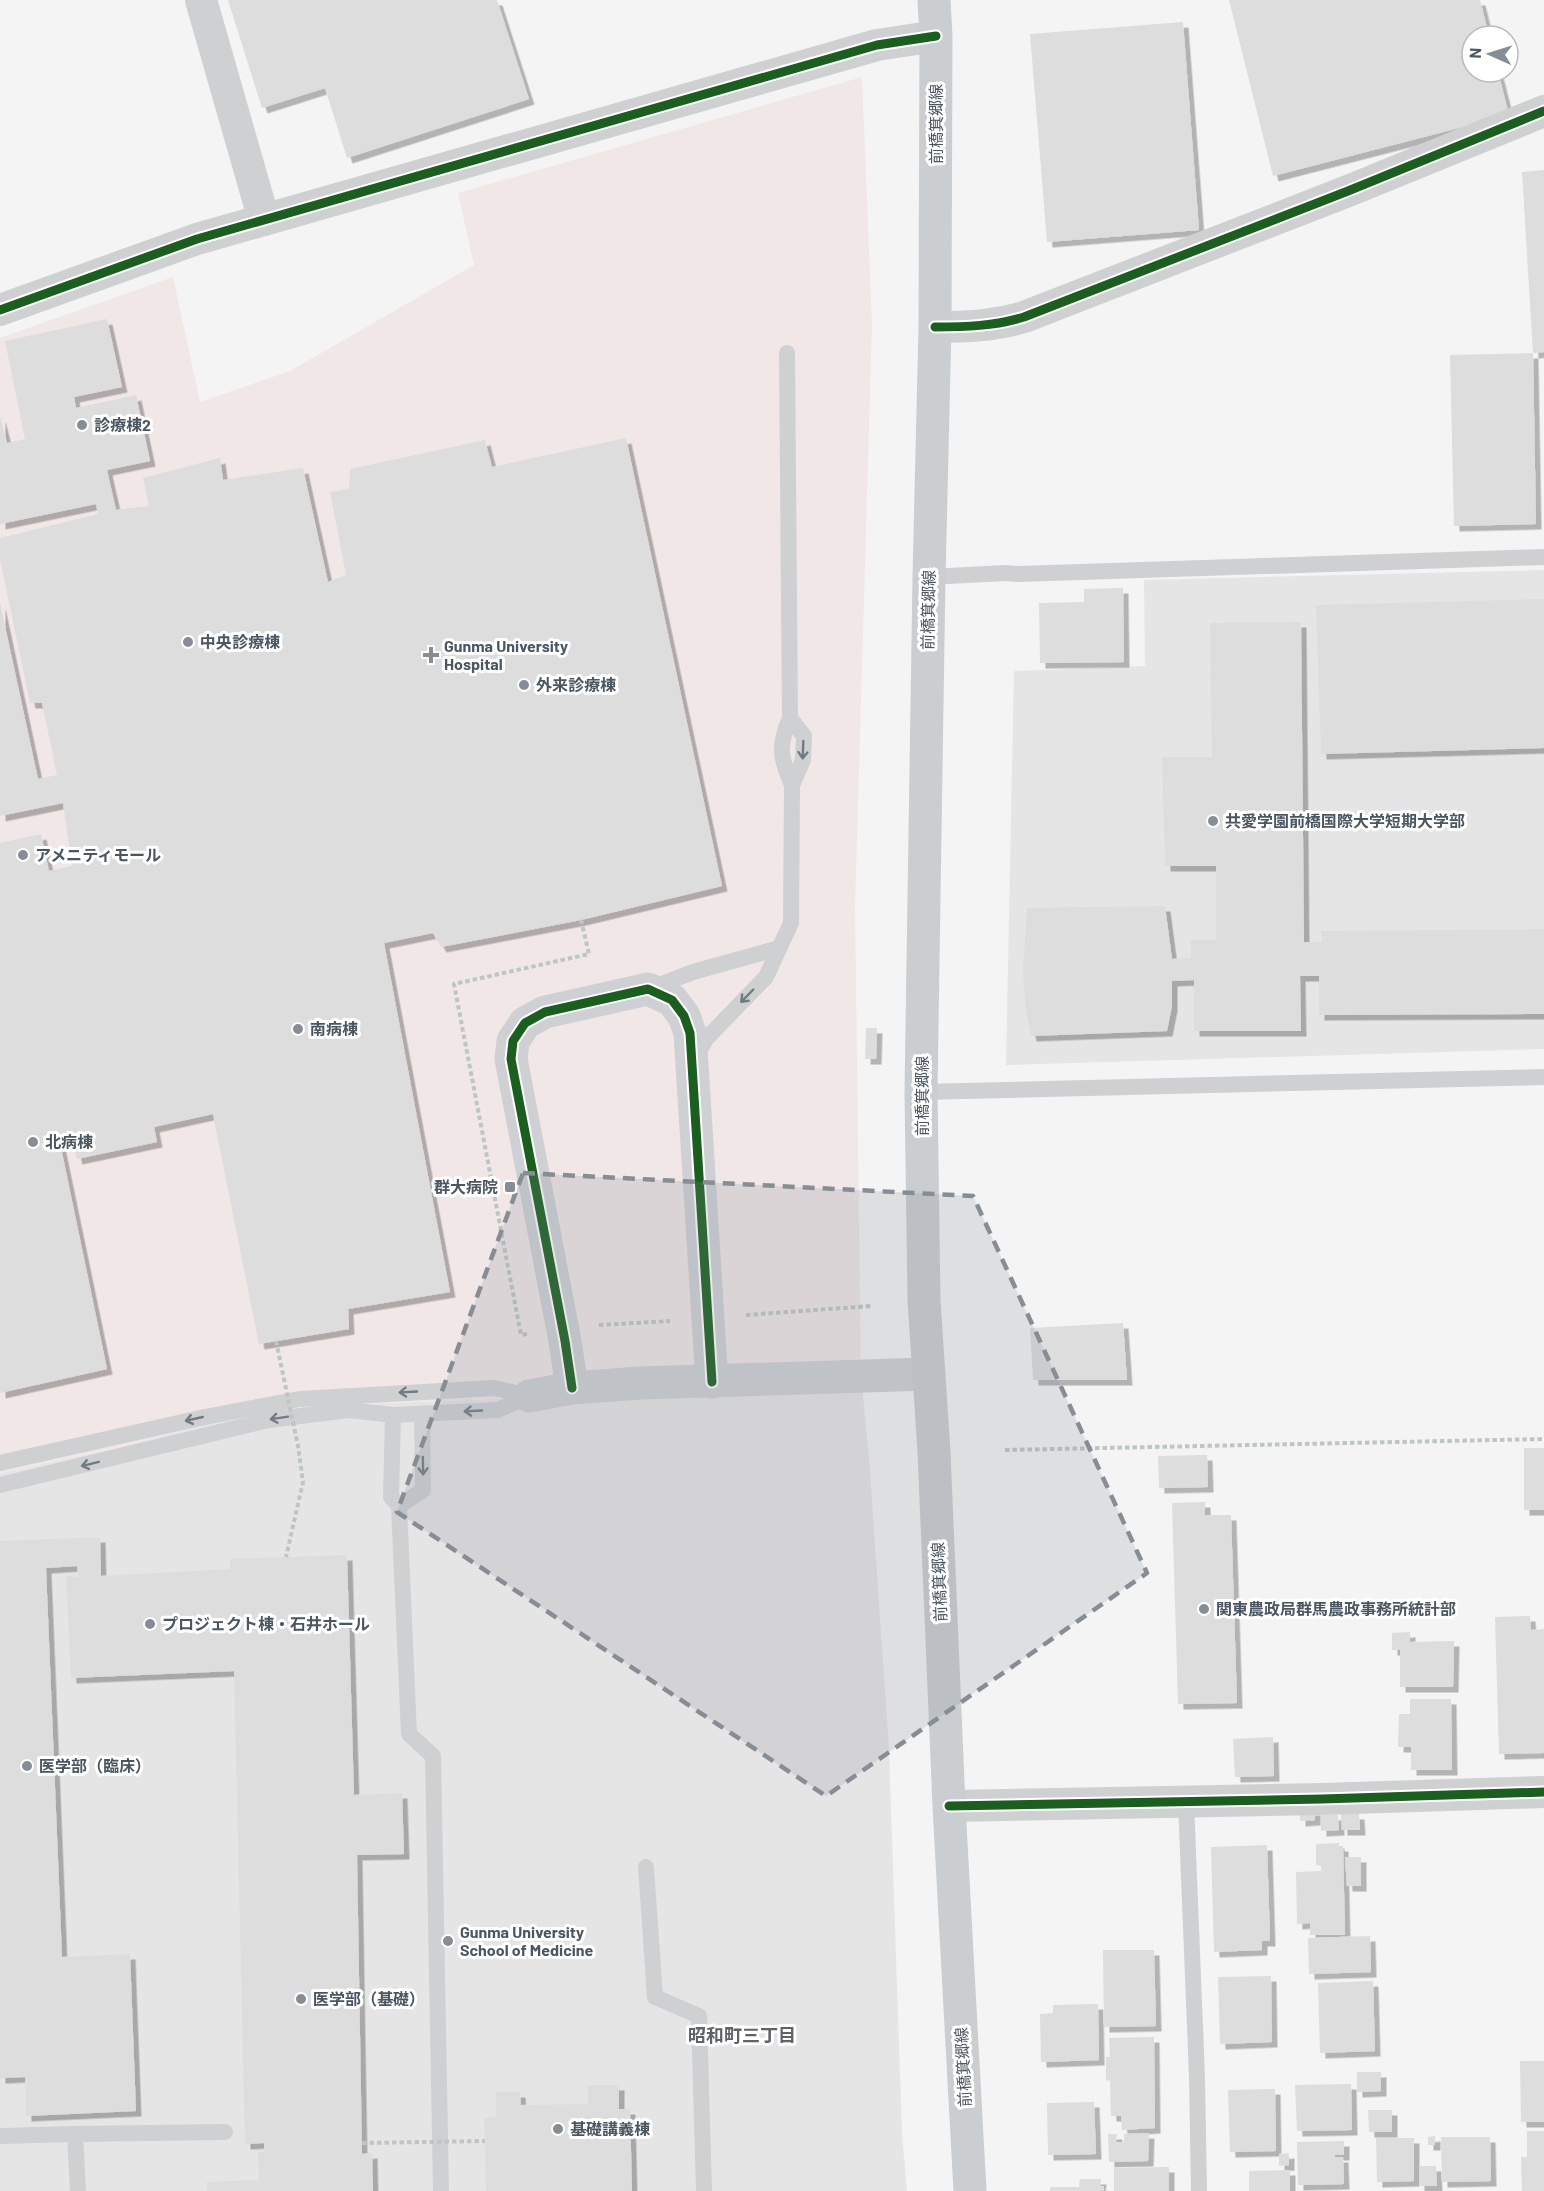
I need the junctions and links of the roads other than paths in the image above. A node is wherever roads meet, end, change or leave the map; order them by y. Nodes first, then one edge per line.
1 (201, 0) edge
2 (934, 0) edge
3 (936, 36) junction
4 (1544, 111) edge
5 (264, 220) junction
6 (0, 310) edge
7 (935, 327) junction
8 (787, 353) dead end
9 (1544, 557) edge
10 (929, 577) junction
11 (779, 948) junction
12 (648, 989) junction
13 (693, 1062) junction
14 (1544, 1077) edge
15 (921, 1092) junction
16 (928, 1374) junction
17 (712, 1382) junction
18 (572, 1389) junction
19 (529, 1396) junction
20 (422, 1414) junction
21 (393, 1415) junction
22 (0, 1462) edge
23 (0, 1485) edge
24 (399, 1506) junction
25 (1544, 1792) edge
26 (1186, 1802) junction
27 (949, 1806) junction
28 (646, 1867) dead end
29 (225, 2132) dead end
30 (75, 2134) junction
31 (0, 2136) edge
32 (78, 2191) edge
33 (441, 2191) edge
34 (704, 2191) edge
35 (970, 2191) edge
36 (1199, 2191) edge

1 - 5 street
2 - 3 main road, 前橋箕郷線
3 - 5 street
3 - 7 main road, 前橋箕郷線
4 - 7 street
5 - 6 street
7 - 10 main road, 前橋箕郷線
8 - 11 lane
9 - 10 lane
10 - 15 main road, 前橋箕郷線
11 - 12 lane
11 -> 13 lane
12 - 13 street
12 - 18 street
13 - 17 street
14 - 15 lane
15 - 16 main road, 前橋箕郷線
16 - 17 street
16 - 27 main road, 前橋箕郷線
17 - 18 street
18 - 19 street
19 -> 20 lane
19 -> 22 lane
20 - 21 lane
20 -> 24 lane
21 -> 23 lane
21 - 24 lane
24 - 33 lane
25 - 26 street
26 - 27 street
26 - 36 lane
27 - 35 main road, 前橋箕郷線
28 - 34 lane
29 - 30 lane
30 - 31 lane
30 - 32 lane

